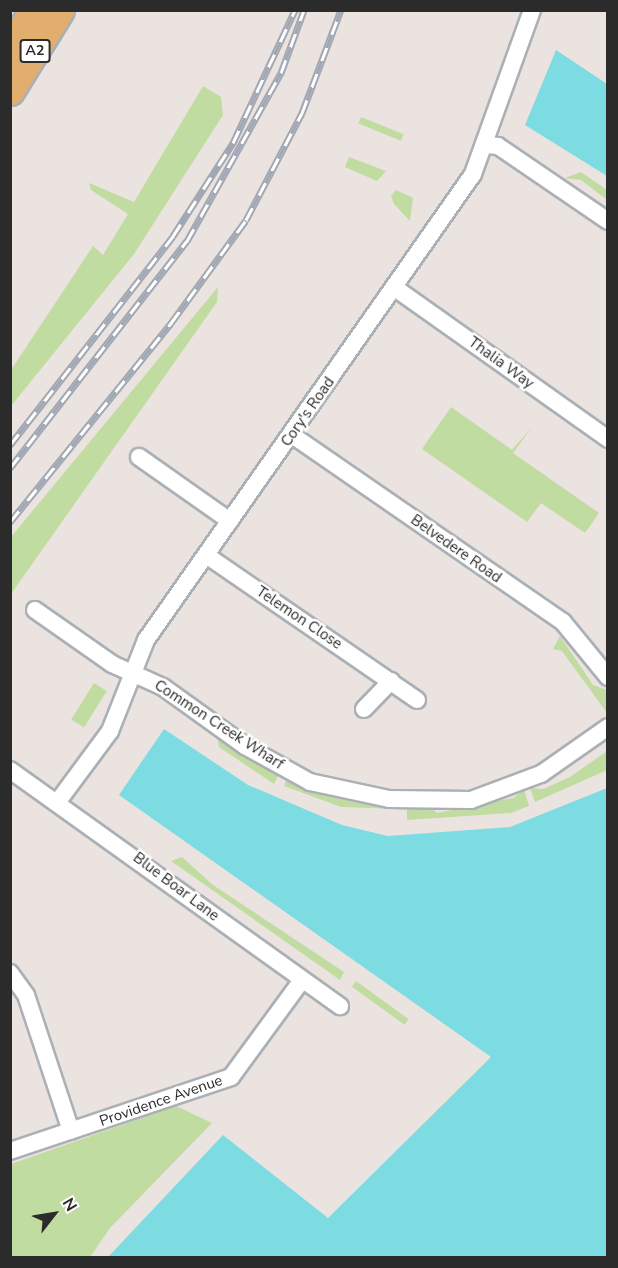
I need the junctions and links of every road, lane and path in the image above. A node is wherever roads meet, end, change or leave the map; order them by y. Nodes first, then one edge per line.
1 (33, 10) edge
2 (60, 10) edge
3 (532, 10) edge
4 (10, 50) edge
5 (10, 91) edge
6 (486, 145) junction
7 (608, 221) edge
8 (394, 288) junction
9 (292, 435) junction
10 (608, 439) edge
11 (139, 457) dead end
12 (230, 520) junction
13 (206, 555) junction
14 (35, 610) dead end
15 (132, 671) junction
16 (608, 677) edge
17 (391, 681) junction
18 (417, 700) dead end
19 (364, 709) dead end
20 (608, 728) edge
21 (11, 772) edge
22 (59, 800) junction
23 (10, 973) edge
24 (302, 980) junction
25 (340, 1006) dead end
26 (71, 1131) junction
27 (10, 1151) edge

1 - 4 main road, A2
2 - 5 main road, A2
3 - 6 street, Cory's Road
6 - 7 street
6 - 8 street, Cory's Road
8 - 9 street, Cory's Road
8 - 10 street, Thalia Way
9 - 12 street, Cory's Road
9 - 16 street, Belvedere Road
11 - 12 street
12 - 13 street, Cory's Road
13 - 15 street, Cory's Road
13 - 17 street, Telemon Close
14 - 15 street, Common Creek Wharf
15 - 20 street, Common Creek Wharf
15 - 22 street, Cory's Road
17 - 18 street, Telemon Close
17 - 19 street
21 - 22 street, Blue Boar Lane
22 - 24 street, Blue Boar Lane
23 - 26 street
24 - 25 street, Blue Boar Lane
24 - 26 street, Providence Avenue
26 - 27 street, Providence Avenue

